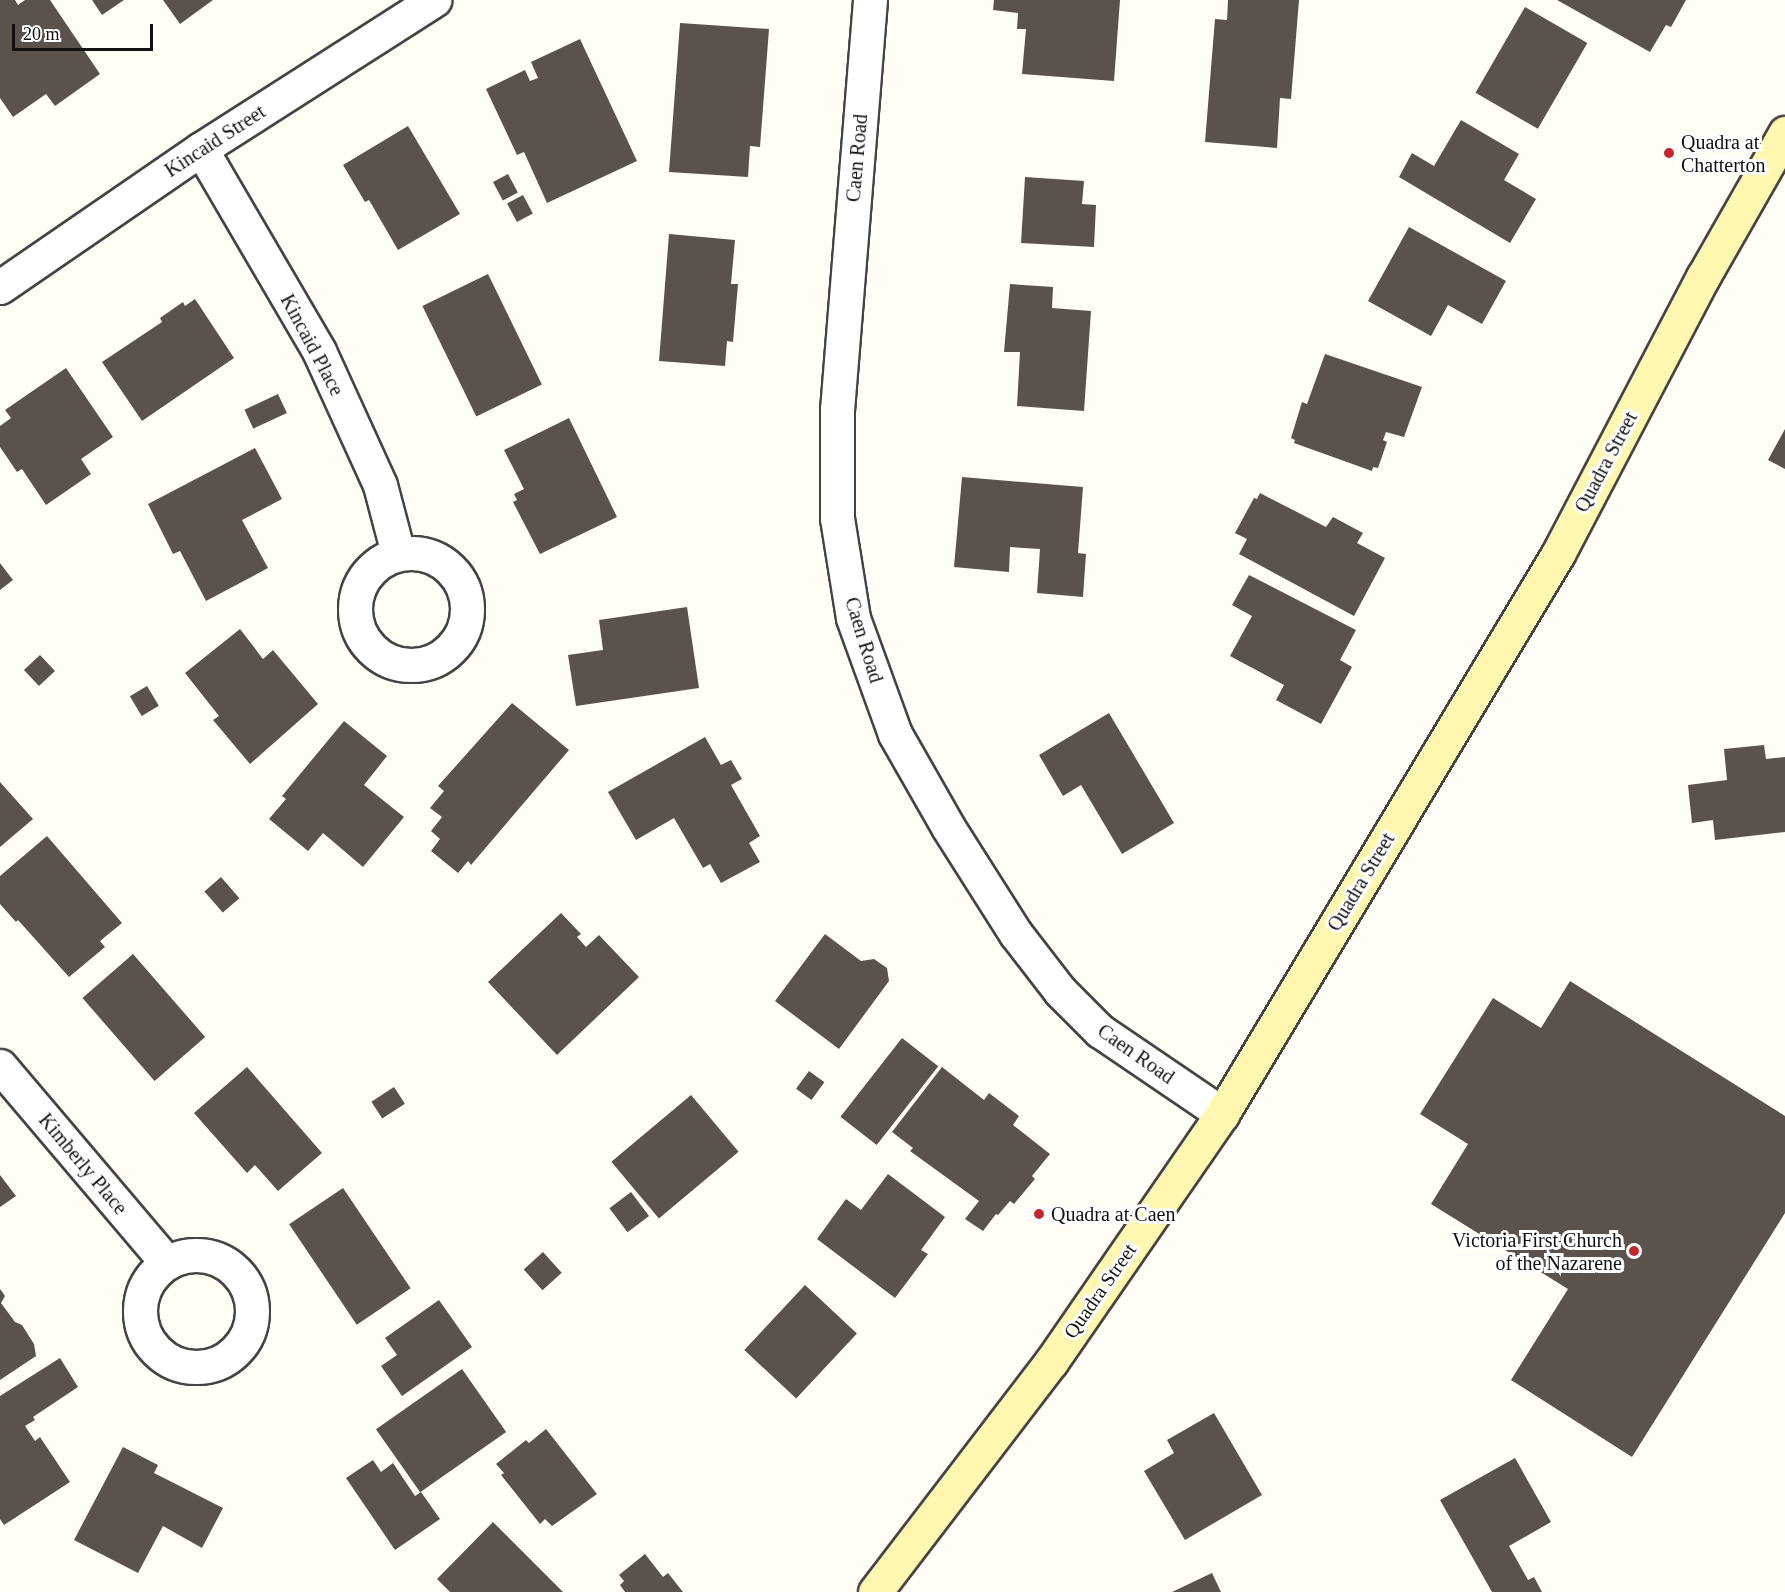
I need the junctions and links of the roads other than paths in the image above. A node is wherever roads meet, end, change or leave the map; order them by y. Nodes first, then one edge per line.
1 (434, 0) edge
2 (870, 0) edge
3 (1785, 133) edge
4 (201, 149) junction
5 (0, 286) edge
6 (398, 553) dead end
7 (0, 1066) edge
8 (1222, 1114) junction
9 (165, 1262) dead end
10 (875, 1592) edge

1 - 4 street, Kincaid Street
2 - 8 street, Caen Road
3 - 8 main road, Quadra Street
4 - 5 street, Kincaid Street
4 - 6 street, Kincaid Place
7 - 9 street, Kimberly Place
8 - 10 main road, Quadra Street

